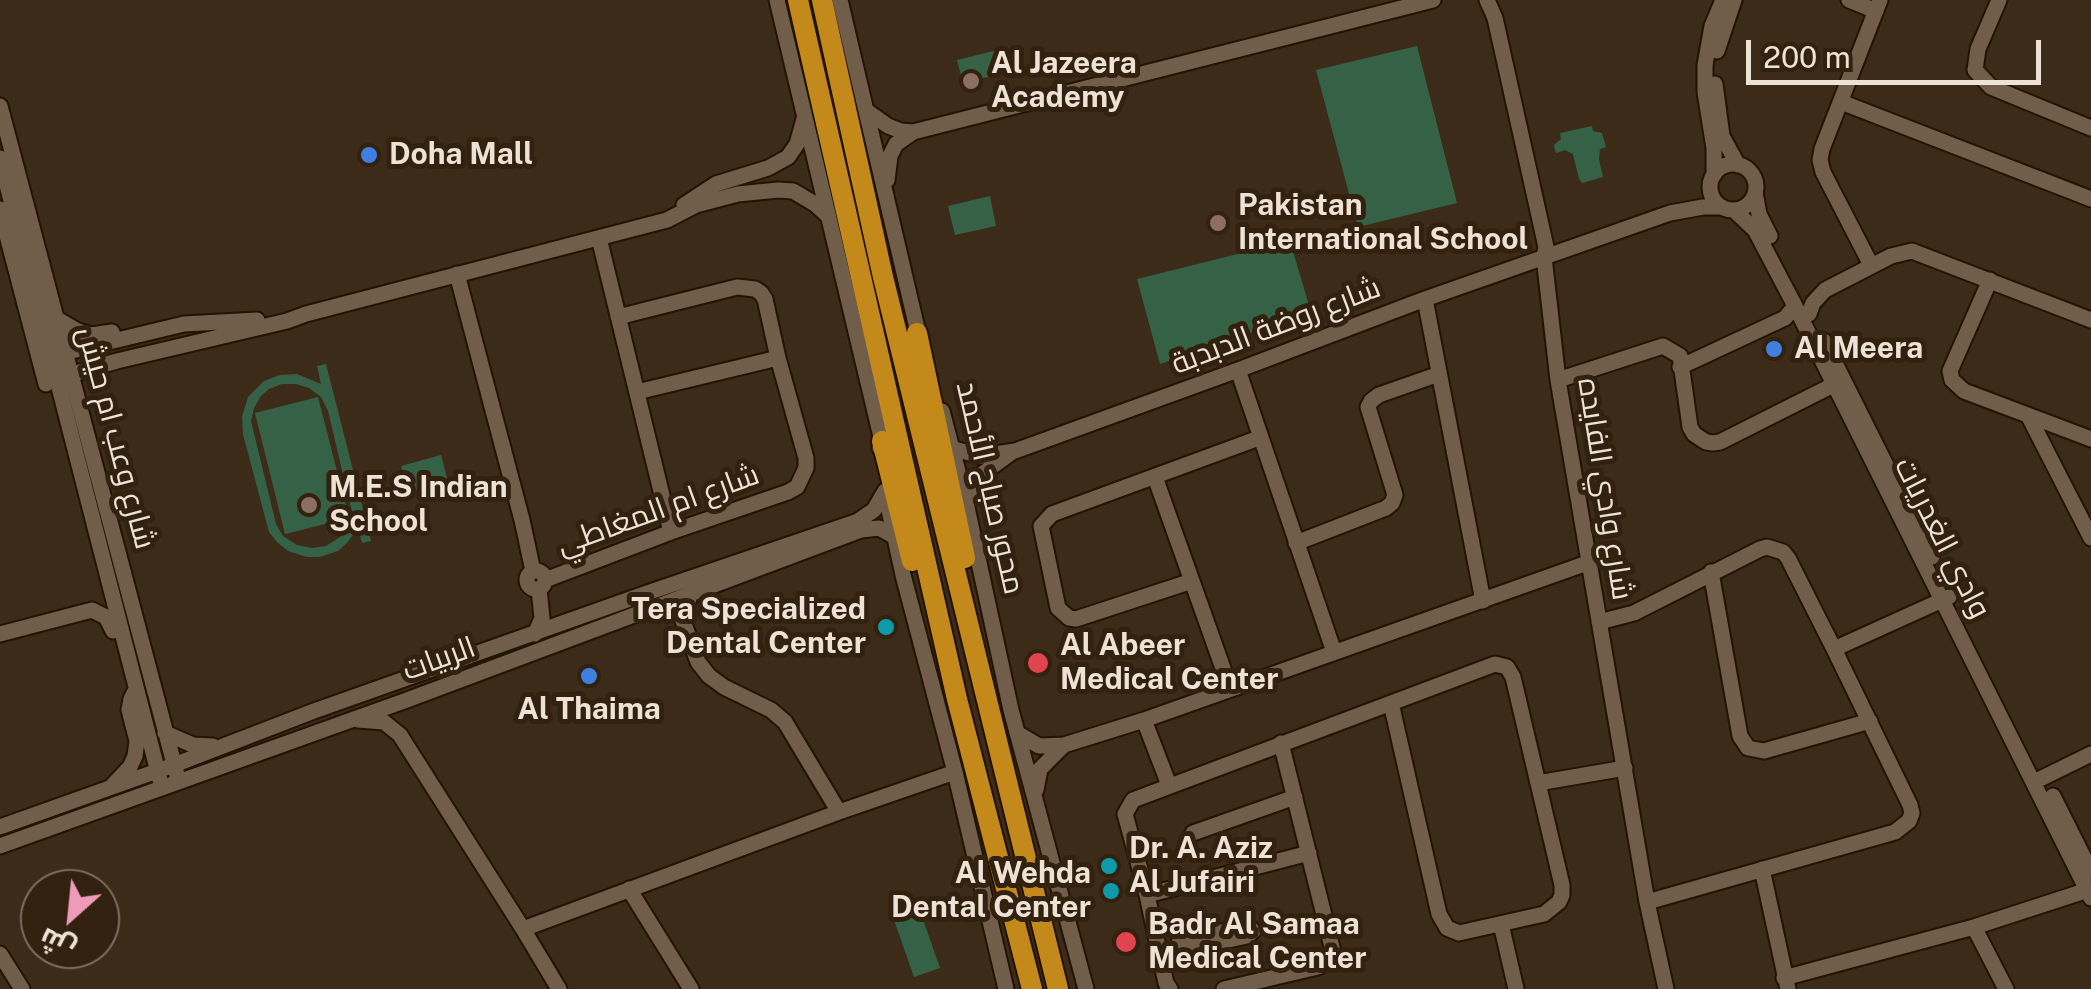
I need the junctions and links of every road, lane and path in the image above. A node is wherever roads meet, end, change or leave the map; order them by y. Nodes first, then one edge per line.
1 (777, 0) edge
2 (1433, 0) edge
3 (1487, 0) edge
4 (1723, 0) edge
5 (1734, 0) edge
6 (1849, 0) edge
7 (1999, 0) edge
8 (829, 2) edge
9 (1878, 5) edge
10 (800, 6) edge
11 (1841, 102) junction
12 (0, 106) edge
13 (867, 110) junction
14 (805, 116) junction
15 (2091, 128) edge
16 (913, 132) junction
17 (0, 158) edge
18 (776, 164) junction
19 (1738, 165) junction
20 (1712, 181) junction
21 (763, 191) junction
22 (1755, 193) junction
23 (886, 194) junction
24 (2091, 199) edge
25 (1728, 208) junction
26 (1670, 213) junction
27 (2, 215) edge
28 (828, 216) junction
29 (655, 222) junction
30 (20, 233) junction
31 (599, 238) junction
32 (1544, 258) junction
33 (1871, 266) junction
34 (457, 274) junction
35 (1990, 280) junction
36 (1796, 287) junction
37 (1825, 290) junction
38 (1425, 299) junction
39 (1802, 310) junction
40 (306, 314) junction
41 (618, 317) junction
42 (56, 318) junction
43 (2091, 320) edge
44 (161, 329) junction
45 (917, 333) junction
46 (58, 355) junction
47 (778, 358) junction
48 (1680, 367) junction
49 (1238, 370) junction
50 (1439, 374) junction
51 (63, 377) junction
52 (1558, 380) junction
53 (1840, 382) junction
54 (638, 392) junction
55 (2028, 416) junction
56 (1260, 438) junction
57 (2091, 439) edge
58 (882, 442) junction
59 (954, 450) junction
60 (1015, 451) junction
61 (1155, 478) junction
62 (885, 490) junction
63 (965, 498) junction
64 (89, 508) junction
65 (671, 532) junction
66 (895, 537) junction
67 (2091, 538) edge
68 (1296, 543) junction
69 (98, 544) junction
70 (1590, 562) junction
71 (1711, 572) junction
72 (539, 580) junction
73 (1192, 581) junction
74 (690, 596) junction
75 (1947, 598) junction
76 (1482, 601) junction
77 (657, 607) junction
78 (83, 612) junction
79 (683, 621) junction
80 (1599, 622) junction
81 (0, 634) edge
82 (535, 634) junction
83 (1834, 649) junction
84 (1334, 652) junction
85 (127, 655) junction
86 (1230, 688) junction
87 (136, 690) junction
88 (407, 700) junction
89 (1391, 704) junction
90 (988, 713) junction
91 (351, 720) junction
92 (1144, 720) junction
93 (1870, 721) junction
94 (164, 733) junction
95 (1017, 733) junction
96 (400, 735) junction
97 (1281, 742) junction
98 (227, 745) junction
99 (1064, 745) junction
100 (2091, 754) edge
101 (174, 766) junction
102 (1626, 768) junction
103 (157, 771) junction
104 (955, 772) junction
105 (2039, 780) junction
106 (180, 783) junction
107 (978, 783) junction
108 (1538, 783) junction
109 (1169, 784) junction
110 (112, 787) junction
111 (162, 789) junction
112 (1295, 797) junction
113 (1035, 800) junction
114 (839, 812) junction
115 (0, 827) edge
116 (1194, 833) dead end
117 (0, 846) edge
118 (1309, 853) junction
119 (1762, 869) junction
120 (2091, 872) edge
121 (628, 889) junction
122 (2090, 892) edge
123 (1147, 895) junction
124 (1647, 902) junction
125 (1501, 924) junction
126 (1974, 927) junction
127 (523, 929) junction
128 (1215, 939) dead end
129 (1168, 953) junction
130 (0, 954) edge
131 (1786, 984) edge
132 (22, 989) edge
133 (558, 989) edge
134 (691, 989) edge
135 (1006, 989) edge
136 (1032, 989) edge
137 (1058, 989) edge
138 (1086, 989) edge
139 (1170, 989) edge
140 (1225, 989) edge
141 (1516, 989) edge
142 (1666, 989) edge
143 (2006, 989) edge

1 - 14 street
2 - 16 street
3 - 32 street, شارع وادي الفايده
4 - 20 street
5 - 19 street
6 - 9 street
7 - 15 street
8 - 13 street, محور صباح الأحمد
8 - 90 highway, محور صباح الأحمد
9 - 11 street
10 - 107 highway
11 - 24 street
11 - 33 street
12 - 42 street, شارع وعب ام حيش
13 - 16 street
13 - 23 street, محور صباح الأحمد
14 - 18 street
14 - 28 street
16 - 23 street
17 - 30 street, شارع وعب ام حيش
18 - 21 street
18 - 29 street
19 - 20 street
19 - 22 street
20 - 25 street
20 - 26 street, شارع روضة الدبدبة
21 - 28 street
21 - 29 street
22 - 25 street
22 - 36 street, وادي الغدريات
23 - 45 street, محور صباح الأحمد
25 - 26 street, شارع روضة الدبدبة
25 - 39 street, وادي الغدريات
26 - 32 street, شارع روضة الدبدبة
27 - 30 street
27 - 64 street, شارع وعب ام حيش
28 - 58 street
29 - 31 street
30 - 46 street, شارع وعب ام حيش
31 - 34 street
31 - 41 street
32 - 38 street, شارع روضة الدبدبة
32 - 52 street, شارع وادي الفايده
33 - 35 street
33 - 37 street
34 - 40 street
34 - 72 street
35 - 43 street
35 - 55 street
36 - 37 street
36 - 39 street, وادي الغدريات
37 - 39 street
38 - 49 street, شارع روضة الدبدبة
38 - 50 street
39 - 48 street
39 - 53 street, وادي الغدريات
40 - 44 street
40 - 51 street
41 - 47 street, شارع ام المغاطي
41 - 54 street
42 - 44 street
42 - 46 street, شارع وعب ام حيش
44 - 46 street
45 - 59 street, محور صباح الأحمد
45 - 90 highway
46 - 51 street, شارع وعب ام حيش
47 - 54 street
47 - 65 street, شارع ام المغاطي
48 - 52 street
48 - 53 street
49 - 56 street
49 - 60 street, شارع روضة الدبدبة
50 - 68 street
50 - 76 street
51 - 64 street, شارع وعب ام حيش
51 - 94 street, شارع وعب ام حيش
52 - 70 street, شارع وادي الفايده
53 - 75 street, وادي الغدريات
54 - 65 street
55 - 57 street
55 - 67 street
56 - 61 street
56 - 68 street
58 - 62 street
58 - 107 highway
59 - 60 street, شارع روضة الدبدبة
59 - 63 street, محور صباح الأحمد
60 - 63 street, شارع روضة الدبدبة
61 - 73 street
61 - 73 street
62 - 66 street
62 - 82 street, الربيات
63 - 95 street, محور صباح الأحمد
64 - 69 street, شارع وعب ام حيش
65 - 72 street, شارع ام المغاطي
66 - 74 street, الربيات
66 - 104 street
68 - 84 street
69 - 78 street
69 - 85 street, شارع وعب ام حيش
70 - 76 street
70 - 80 street, شارع وادي الفايده
71 - 80 street
71 - 83 street
71 - 93 street
72 - 82 street
73 - 86 street
74 - 77 street, الربيات
74 - 79 street
75 - 83 street
75 - 105 street, وادي الغدريات
76 - 84 street
77 - 79 street
77 - 88 street, الربيات
78 - 81 street
78 - 85 street
79 - 114 street
80 - 102 street, شارع وادي الفايده
82 - 98 street, الربيات
83 - 93 street
84 - 86 street
85 - 87 street, شارع وعب ام حيش
86 - 92 street
87 - 103 street, شارع وعب ام حيش
87 - 110 street
88 - 91 street, الربيات
88 - 96 street
89 - 97 street
89 - 108 street
89 - 125 street
90 - 137 highway, محور صباح الأحمد
91 - 96 street
91 - 106 street, الربيات
92 - 99 street
92 - 109 street
93 - 119 street
94 - 98 street
94 - 101 street, شارع وعب ام حيش
95 - 99 street
95 - 113 street, محور صباح الأحمد
96 - 127 street
97 - 109 street
97 - 112 street
98 - 101 street, الربيات
99 - 113 street
100 - 105 street
101 - 103 street, الربيات
101 - 106 street, شارع وعب ام حيش
102 - 108 street
102 - 124 street, شارع وادي الفايده
103 - 110 street, الربيات
103 - 111 street, شارع وعب ام حيش
104 - 114 street
104 - 135 street
105 - 120 street, وادي الغدريات
105 - 122 street, وادي الغدريات
106 - 111 street, الربيات
107 - 136 highway
108 - 125 street
109 - 123 street
110 - 115 street, الربيات
111 - 117 street, الربيات
112 - 116 street
112 - 118 street
113 - 138 street, محور صباح الأحمد
114 - 121 street
118 - 123 street
118 - 140 street
119 - 124 street
119 - 131 street
121 - 127 street
121 - 134 street
122 - 126 street
123 - 129 street
124 - 142 street, شارع وادي الفايده
125 - 141 street
126 - 131 street
126 - 143 street
127 - 133 street
128 - 129 street
129 - 139 street
130 - 132 street

